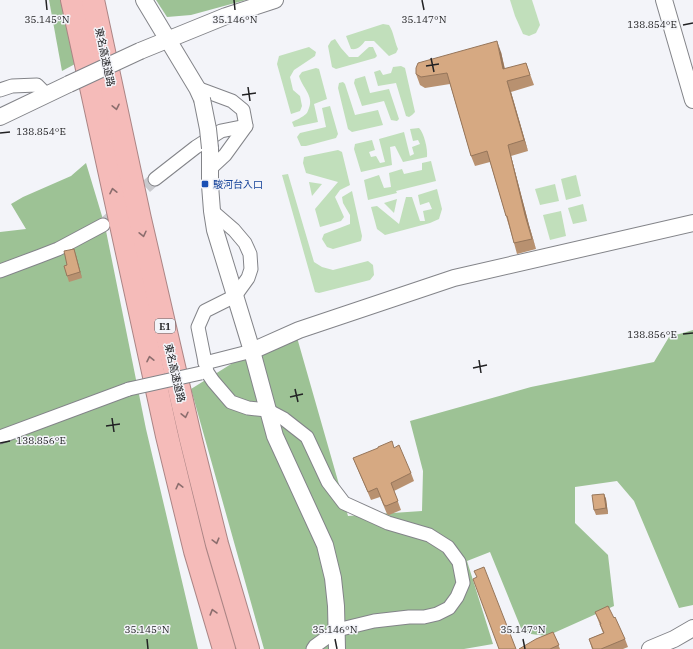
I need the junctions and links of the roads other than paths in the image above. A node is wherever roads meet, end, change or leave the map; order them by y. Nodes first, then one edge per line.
1 (72, 0) edge
2 (93, 0) edge
3 (144, 0) edge
4 (275, 0) edge
5 (664, 0) edge
6 (169, 39) junction
7 (0, 90) edge
8 (200, 93) junction
9 (46, 94) junction
10 (693, 100) edge
11 (0, 117) edge
12 (246, 126) junction
13 (211, 168) junction
14 (155, 179) tunnel mouth
15 (212, 211) junction
16 (693, 223) edge
17 (104, 225) tunnel mouth
18 (0, 271) edge
19 (235, 296) junction
20 (252, 351) junction
21 (204, 369) junction
22 (267, 410) junction
23 (0, 437) edge
24 (693, 628) edge
25 (337, 630) junction
26 (224, 649) edge
27 (248, 649) edge
28 (312, 649) edge
29 (337, 649) edge
30 (650, 649) edge

26 -> 1 highway, 東名高速道路 / E1
2 -> 27 highway, 東名高速道路 / E1
3 - 6 street
4 - 6 street
5 - 10 street
6 - 8 street
6 - 9 street, bridge
7 - 9 street
8 - 12 street
8 - 13 street, bridge
9 - 11 street
12 - 13 street
12 - 14 street
13 - 15 street
15 - 19 street
15 - 19 street
16 - 20 street
17 - 18 street
19 - 20 street
19 - 21 street
20 - 21 street
20 - 22 street
21 - 22 street
21 - 23 street, bridge
22 - 25 street
22 - 25 street
24 - 30 street
25 - 28 street
25 - 29 street

